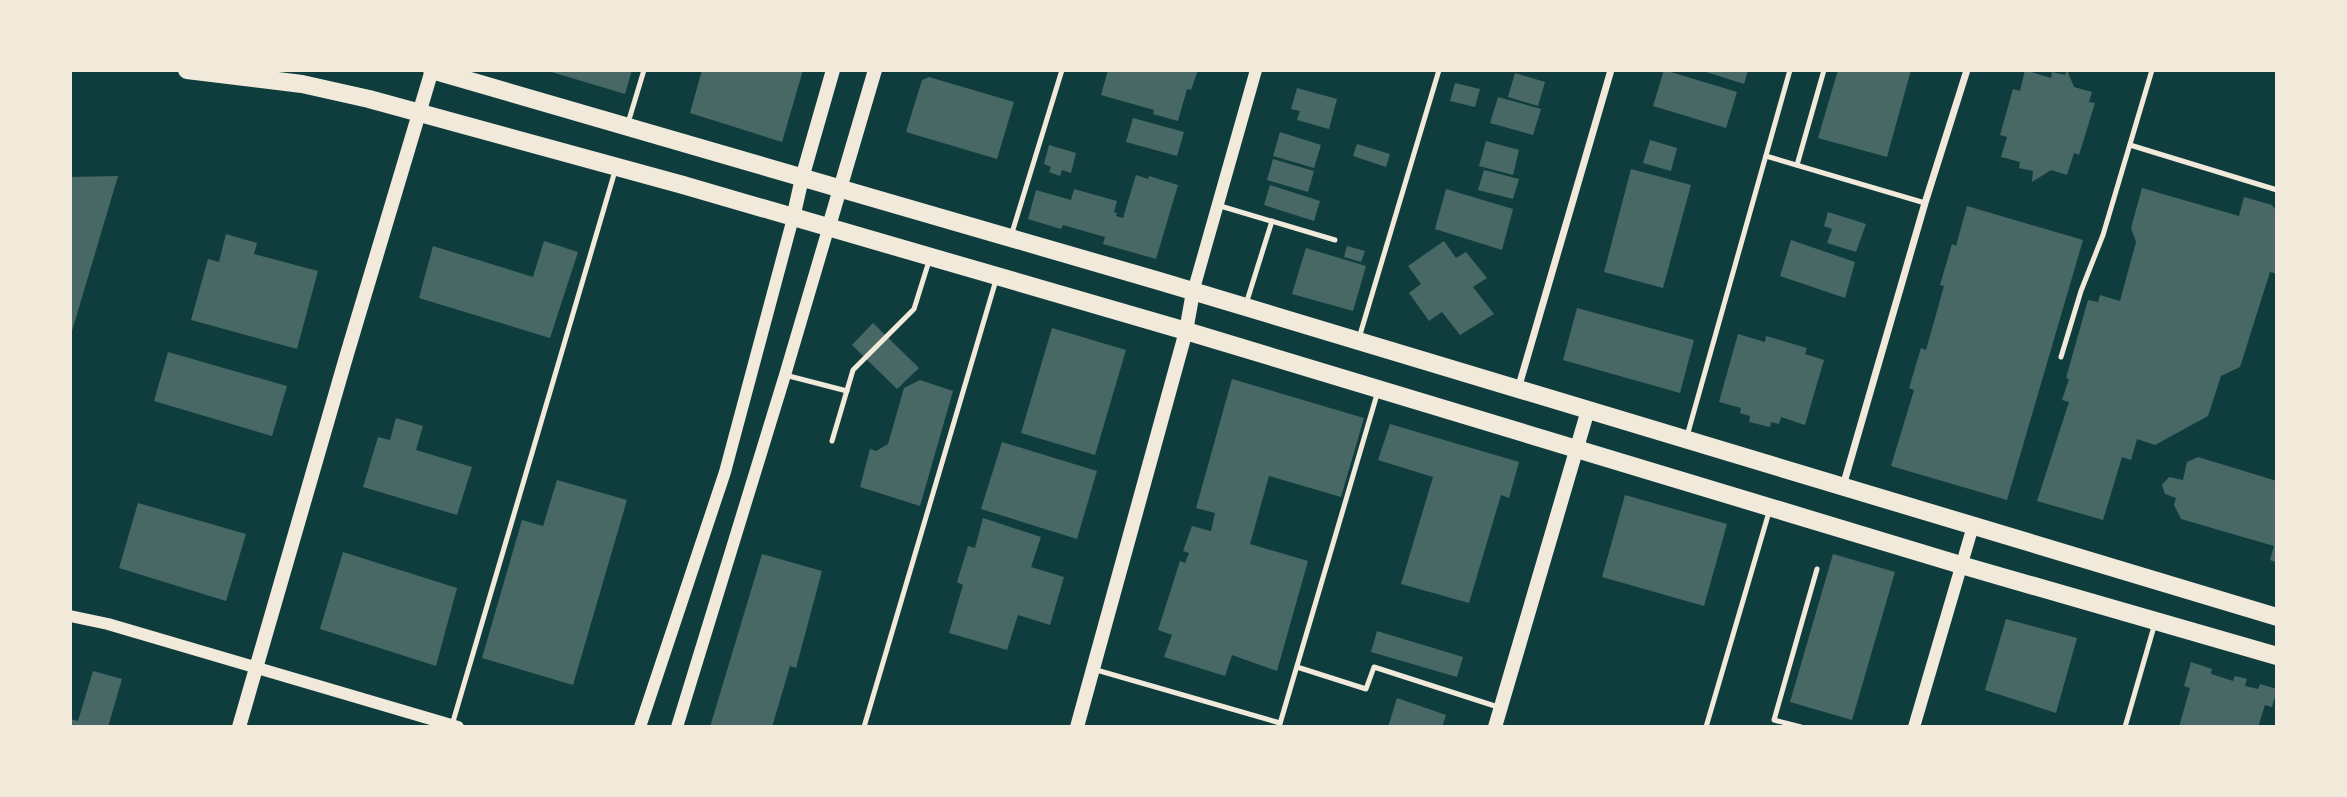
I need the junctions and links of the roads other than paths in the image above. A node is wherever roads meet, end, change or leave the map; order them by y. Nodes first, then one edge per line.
1 (187, 70) edge
2 (432, 70) edge
3 (643, 70) edge
4 (833, 70) edge
5 (875, 70) edge
6 (1062, 70) edge
7 (1256, 70) edge
8 (1439, 70) edge
9 (1611, 70) edge
10 (1790, 70) edge
11 (1824, 70) edge
12 (1967, 70) edge
13 (2152, 70) edge
14 (419, 112) junction
15 (627, 126) junction
16 (2130, 145) junction
17 (1766, 156) junction
18 (1797, 165) junction
19 (616, 166) junction
20 (802, 178) junction
21 (839, 189) junction
22 (2277, 190) edge
23 (1925, 203) junction
24 (1217, 205) junction
25 (793, 218) junction
26 (1272, 220) junction
27 (828, 226) junction
28 (1010, 239) junction
29 (1335, 240) dead end
30 (931, 257) junction
31 (998, 277) junction
32 (1193, 292) junction
33 (1245, 307) junction
34 (1186, 331) junction
35 (1358, 341) junction
36 (2061, 357) dead end
37 (785, 375) junction
38 (1378, 389) junction
39 (1518, 389) junction
40 (847, 391) junction
41 (1588, 410) junction
42 (1686, 439) junction
43 (832, 441) dead end
44 (1576, 449) junction
45 (1842, 487) junction
46 (1771, 506) junction
47 (1973, 526) junction
48 (1961, 565) junction
49 (1817, 569) dead end
50 (70, 616) edge
51 (2277, 617) edge
52 (2156, 621) junction
53 (2277, 656) edge
54 (1297, 667) junction
55 (256, 668) junction
56 (1093, 669) junction
57 (1500, 708) junction
58 (1773, 724) edge
59 (1279, 725) edge
60 (455, 726) edge
61 (239, 727) edge
62 (640, 727) edge
63 (677, 727) edge
64 (864, 727) edge
65 (1077, 727) edge
66 (1495, 727) edge
67 (1706, 727) edge
68 (1801, 727) edge
69 (1914, 727) edge
70 (2125, 727) edge

1 - 14 main road
2 - 14 main road
2 - 15 main road
3 - 15 lane
4 - 20 main road
5 - 21 main road
6 - 28 lane
7 - 24 street
8 - 35 lane
9 - 39 street
10 - 17 lane
11 - 18 lane
12 - 23 street
13 - 16 lane
14 - 19 main road
14 - 55 main road
15 - 20 main road
16 - 22 lane
16 - 36 lane
17 - 18 lane
17 - 42 lane
18 - 23 lane
19 - 25 main road
19 - 60 lane
20 - 21 main road
20 - 25 main road
21 - 27 main road
21 - 28 main road
23 - 45 street
24 - 26 lane
24 - 32 street
25 - 27 main road
25 - 62 street
26 - 29 lane
26 - 33 lane
27 - 30 main road
27 - 37 street
28 - 32 main road
30 - 31 main road
30 - 40 lane
31 - 34 main road
31 - 64 lane
32 - 33 main road
32 - 34 main road
33 - 35 main road
34 - 38 main road
34 - 56 main road
35 - 39 main road
37 - 40 lane
37 - 63 street
38 - 44 main road
38 - 54 lane
39 - 41 main road
40 - 43 lane
41 - 42 main road
41 - 44 main road
42 - 45 main road
44 - 46 main road
44 - 57 main road
45 - 47 main road
46 - 48 main road
46 - 67 lane
47 - 48 street
47 - 51 main road
48 - 52 main road
48 - 69 street
49 - 58 lane
50 - 55 street
52 - 53 main road
52 - 70 lane
54 - 57 lane
54 - 59 lane
55 - 60 street
55 - 61 main road
56 - 59 lane
56 - 65 main road
57 - 66 main road
58 - 68 lane

